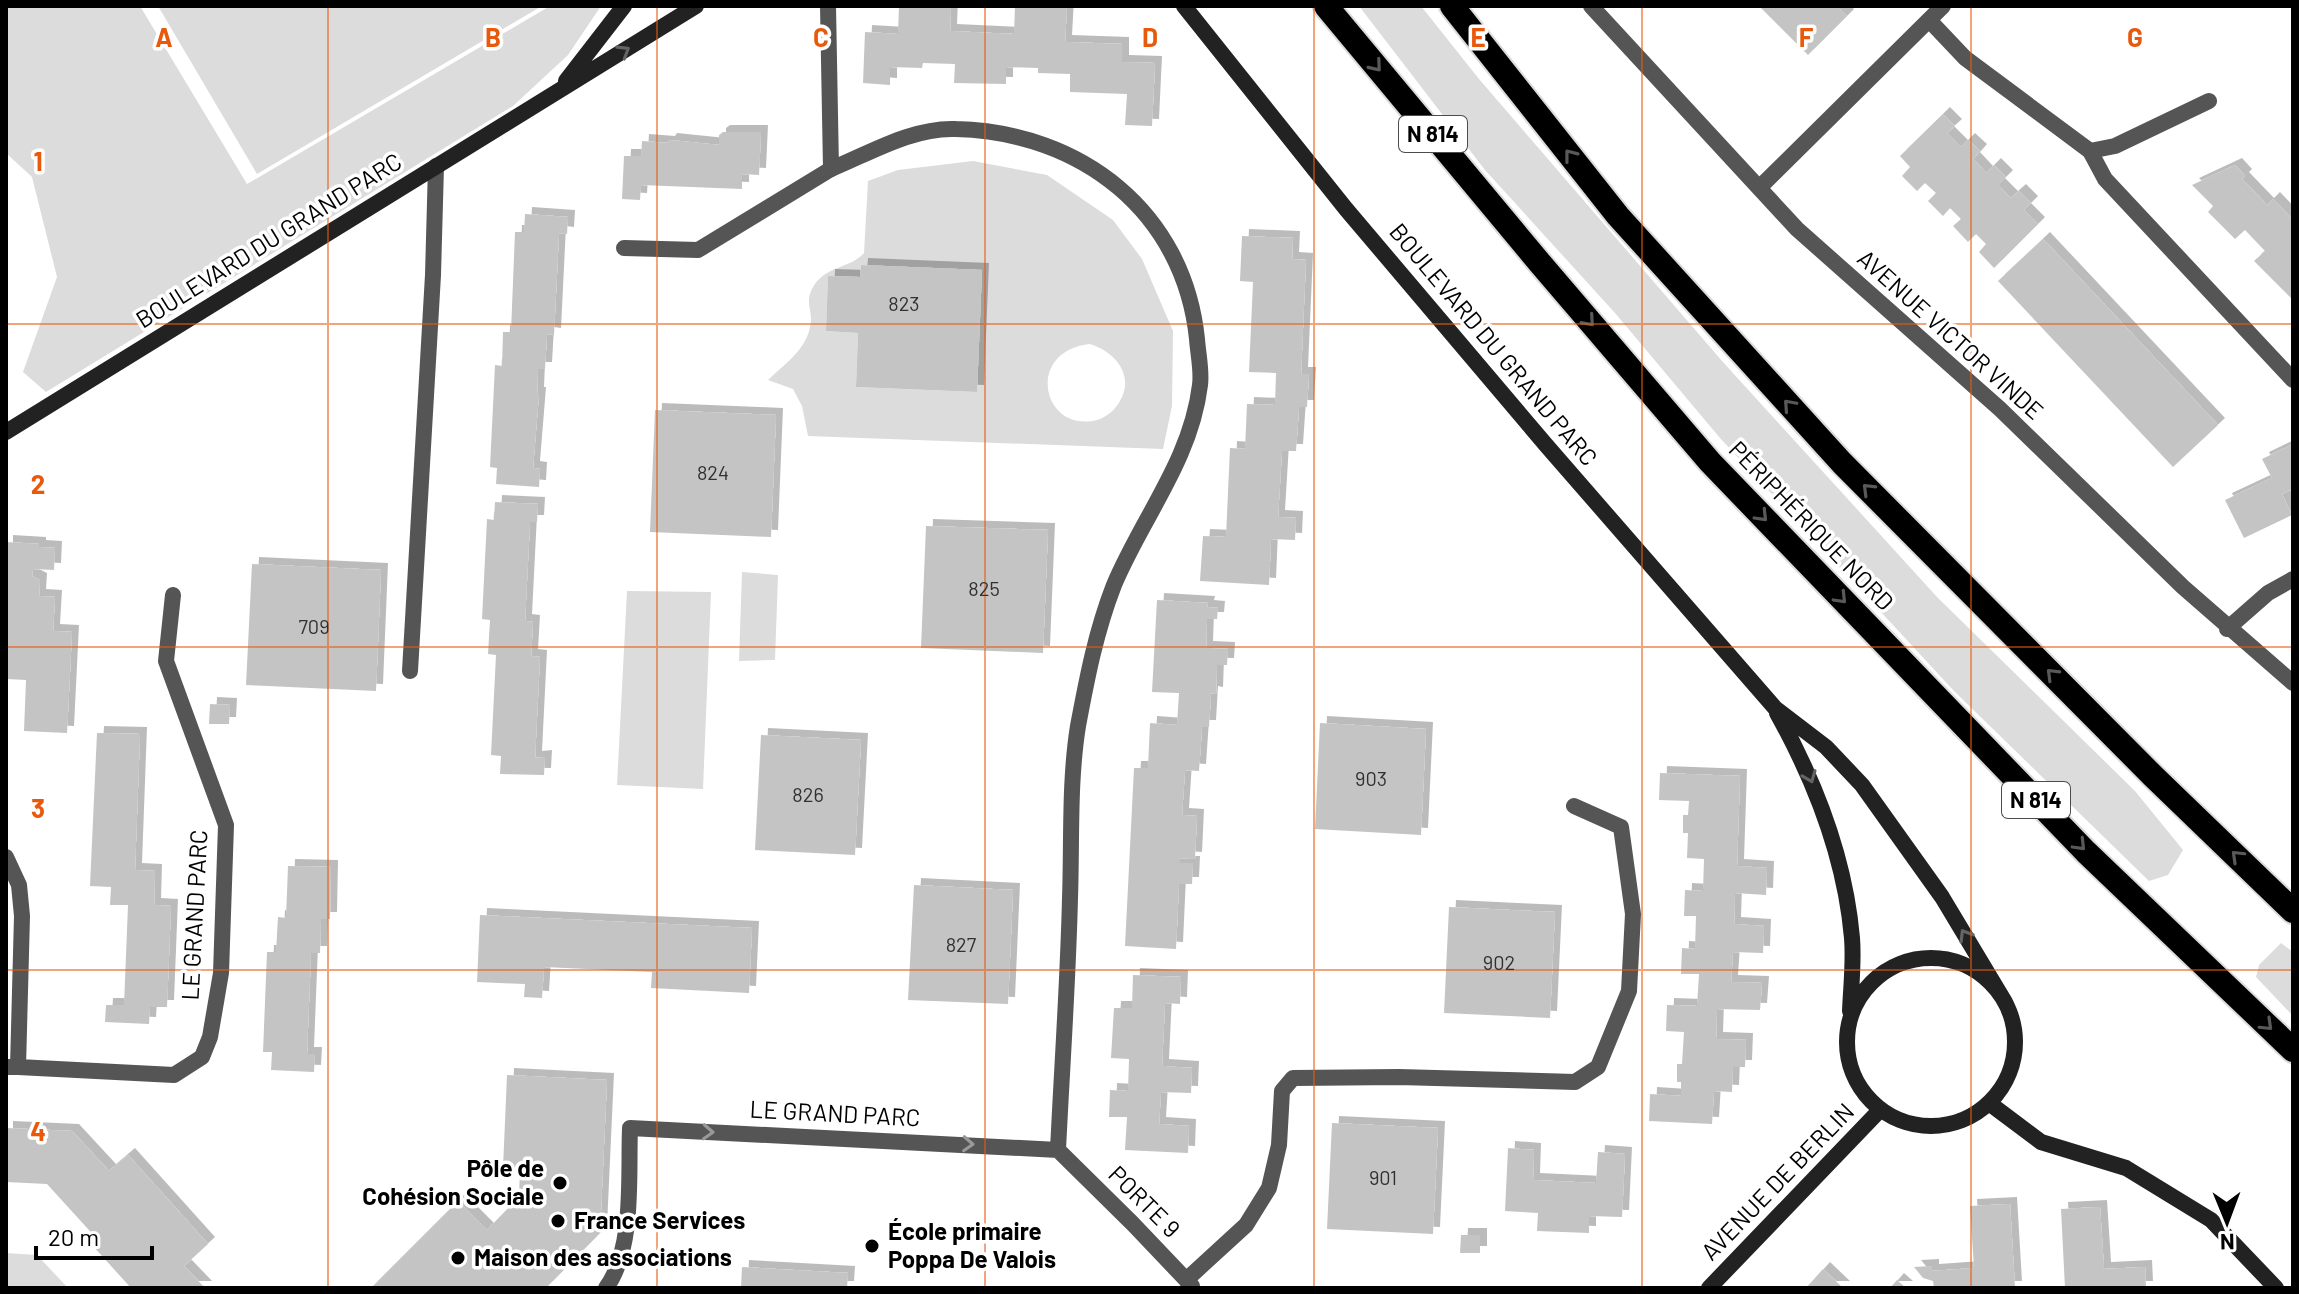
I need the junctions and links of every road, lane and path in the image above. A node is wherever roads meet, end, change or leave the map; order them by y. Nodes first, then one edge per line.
1 (624, 6) edge
2 (696, 6) edge
3 (828, 6) edge
4 (1184, 6) edge
5 (1326, 6) edge
6 (1452, 6) edge
7 (1591, 6) edge
8 (1943, 6) edge
9 (1929, 20) junction
10 (557, 92) junction
11 (2209, 101) dead end
12 (2090, 151) junction
13 (436, 166) junction
14 (831, 169) junction
15 (1760, 187) junction
16 (624, 248) dead end
17 (2293, 380) edge
18 (6, 432) edge
19 (2293, 579) edge
20 (173, 595) dead end
21 (2227, 629) junction
22 (410, 671) dead end
23 (2293, 683) edge
24 (1775, 708) junction
25 (1574, 806) dead end
26 (6, 857) edge
27 (2293, 911) edge
28 (2005, 1002) junction
29 (1850, 1019) junction
30 (2293, 1050) edge
31 (12, 1067) edge
32 (1989, 1103) junction
33 (1880, 1110) junction
34 (1058, 1150) junction
35 (1190, 1284) edge
36 (606, 1288) edge
37 (1709, 1288) edge
38 (2276, 1288) edge

1 - 10 street, BOULEVARD DU GRAND PARC
10 -> 2 street, BOULEVARD DU GRAND PARC
3 - 14 street
4 - 24 street, BOULEVARD DU GRAND PARC
5 -> 30 highway, PÉRIPHÉRIQUE NORD / N 814
27 -> 6 highway
7 - 15 street, AVENUE VICTOR VINDE
8 - 9 street
9 - 12 street
9 - 15 street
10 - 13 street, BOULEVARD DU GRAND PARC
11 - 12 street
12 - 17 street
13 - 18 street, BOULEVARD DU GRAND PARC
13 - 22 street
14 - 16 street
14 - 34 street
15 - 21 street, AVENUE VICTOR VINDE
19 - 21 street
20 - 31 street, LE GRAND PARC
21 - 23 street, AVENUE VICTOR VINDE
28 -> 24 street, BOULEVARD DU GRAND PARC
24 -> 29 street, BOULEVARD DU GRAND PARC
25 - 35 street
26 - 31 street, LE GRAND PARC
28 - 29 street
28 - 32 street
29 - 33 street
32 - 33 street
32 - 38 street
33 - 37 street, AVENUE DE BERLIN
34 - 35 street, PORTE 9
36 -> 34 street, LE GRAND PARC

